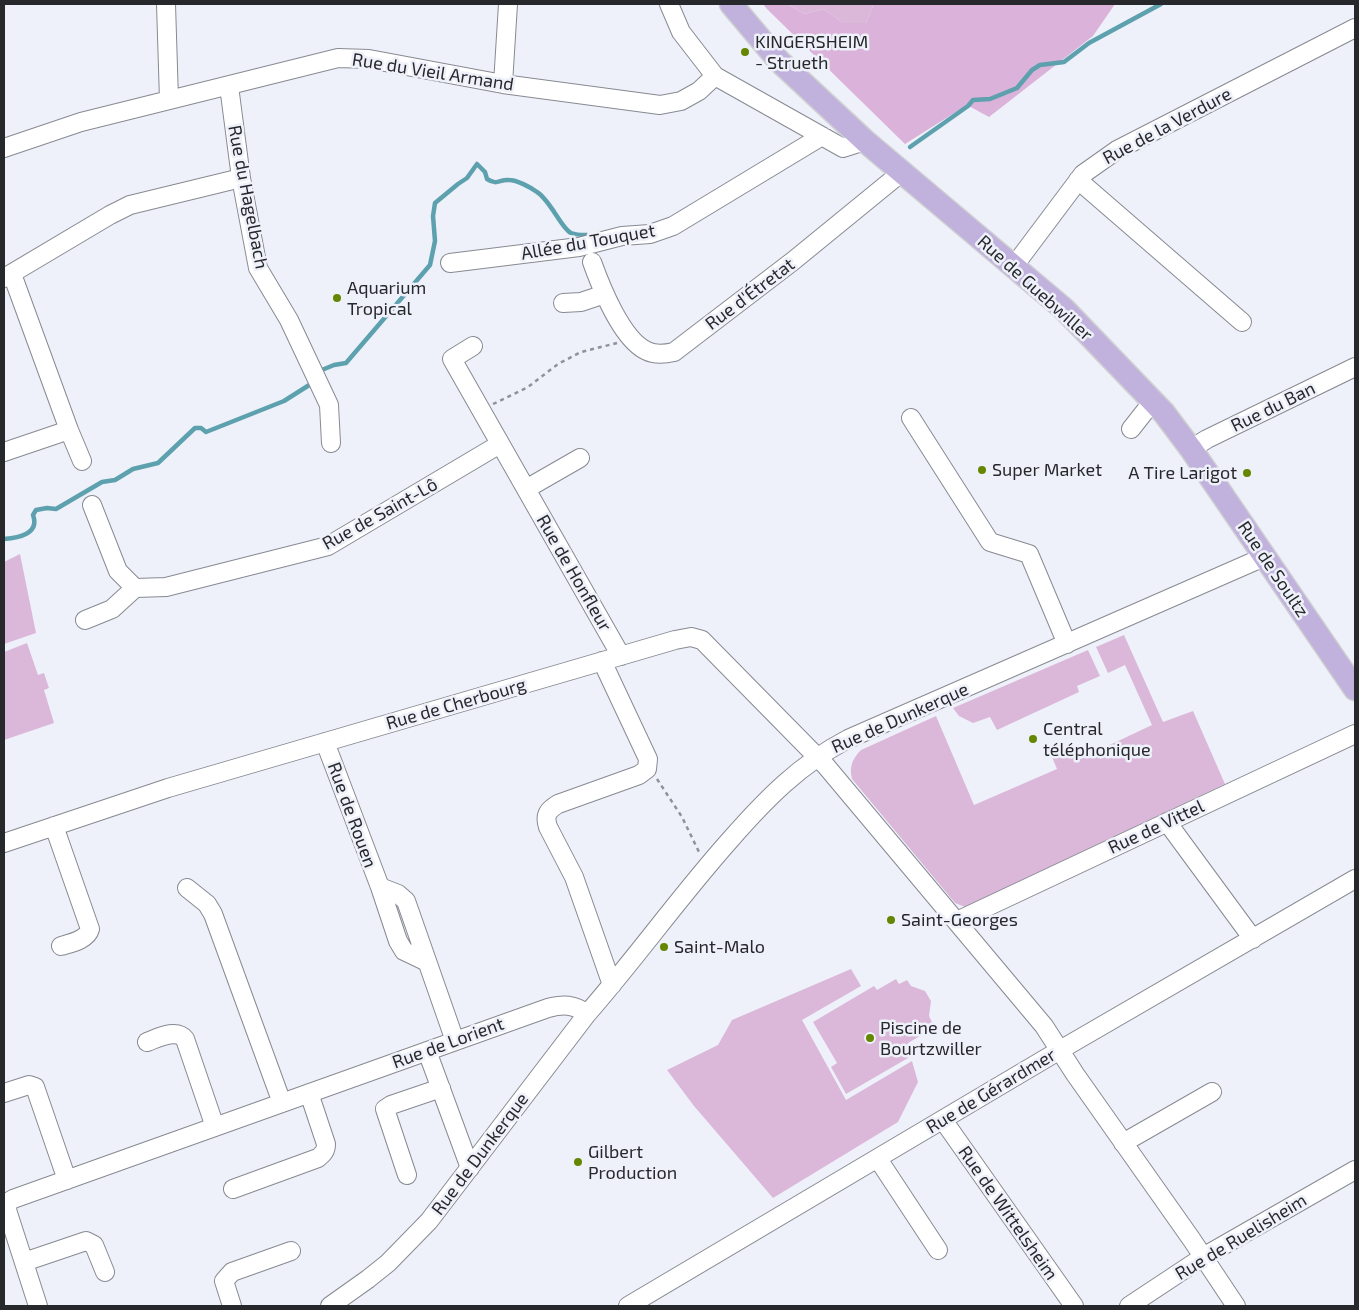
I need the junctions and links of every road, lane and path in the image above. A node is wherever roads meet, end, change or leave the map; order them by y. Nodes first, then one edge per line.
1 (166, 4) edge
2 (508, 4) edge
3 (669, 4) edge
4 (731, 4) edge
5 (1355, 28) edge
6 (715, 76) junction
7 (503, 84) junction
8 (230, 86) junction
9 (169, 100) junction
10 (822, 136) junction
11 (865, 141) junction
12 (4, 148) edge
13 (902, 172) junction
14 (241, 178) junction
15 (1084, 185) junction
16 (592, 262) dead end
17 (450, 263) dead end
18 (1014, 266) junction
19 (8, 276) edge
20 (605, 294) junction
21 (563, 303) dead end
22 (1242, 322) dead end
23 (473, 346) dead end
24 (638, 346) junction
25 (1355, 367) edge
26 (1153, 401) junction
27 (481, 410) junction
28 (911, 418) dead end
29 (1131, 429) dead end
30 (69, 430) junction
31 (331, 443) dead end
32 (500, 444) junction
33 (1191, 448) junction
34 (4, 452) edge
35 (580, 458) dead end
36 (82, 461) dead end
37 (526, 489) junction
38 (92, 505) dead end
39 (1264, 557) junction
40 (135, 588) junction
41 (85, 620) dead end
42 (1067, 644) junction
43 (621, 656) junction
44 (602, 662) junction
45 (1354, 685) edge
46 (1355, 734) edge
47 (326, 742) junction
48 (817, 756) junction
49 (648, 765) junction
50 (1167, 822) junction
51 (54, 826) junction
52 (4, 843) edge
53 (706, 866) junction
54 (1355, 879) edge
55 (187, 888) dead end
56 (957, 920) junction
57 (1253, 939) junction
58 (61, 946) dead end
59 (612, 985) junction
60 (587, 1014) junction
61 (455, 1041) junction
62 (147, 1042) dead end
63 (427, 1050) junction
64 (1060, 1050) junction
65 (441, 1088) junction
66 (309, 1092) junction
67 (1212, 1092) dead end
68 (4, 1093) edge
69 (282, 1103) junction
70 (943, 1120) junction
71 (214, 1127) junction
72 (1123, 1143) junction
73 (878, 1159) junction
74 (470, 1168) junction
75 (1355, 1170) edge
76 (406, 1175) dead end
77 (68, 1180) junction
78 (234, 1189) dead end
79 (938, 1250) dead end
80 (291, 1251) dead end
81 (1203, 1257) junction
82 (24, 1262) junction
83 (105, 1272) dead end
84 (38, 1306) edge
85 (232, 1306) edge
86 (330, 1306) edge
87 (628, 1306) edge
88 (1074, 1306) edge
89 (1129, 1306) edge
90 (1236, 1306) edge

1 - 9 street
2 - 7 street
3 - 6 street
4 - 11 main road, Rue de Guebwiller
5 - 15 street, Rue de la Verdure
6 - 7 street, Rue du Vieil Armand
6 - 10 street
7 - 8 street, Rue du Vieil Armand
8 - 9 street, Rue du Vieil Armand
8 - 14 street, Rue du Hagelbach
9 - 12 street, Rue du Vieil Armand
10 - 11 street
10 - 17 street, Allée du Touquet
11 - 13 main road, Rue de Guebwiller
13 - 18 main road, Rue de Guebwiller
13 - 24 street, Rue d'Étretat
14 - 19 street
14 - 31 street, Rue du Hagelbach
15 - 18 street, Rue de la Verdure
15 - 22 street
16 - 20 street
18 - 26 main road, Rue de Guebwiller
19 - 30 street
20 - 21 street
20 - 24 street
23 - 27 street, Rue de Honfleur
24 - 27 path
25 - 33 street, Rue du Ban
26 - 29 street
26 - 33 main road, Rue de Guebwiller
27 - 32 street, Rue de Honfleur
28 - 42 street
30 - 34 street
30 - 36 street
32 - 37 street, Rue de Honfleur
32 - 40 street, Rue de Saint-Lô
33 - 39 main road, Rue de Soultz
35 - 37 street
37 - 43 street, Rue de Honfleur
38 - 40 street
39 - 42 street, Rue de Dunkerque
39 - 45 main road, Rue de Soultz
40 - 41 street
42 - 48 street, Rue de Dunkerque
43 - 44 street, Rue de Cherbourg
43 - 48 street, Rue de Cherbourg
44 - 47 street, Rue de Cherbourg
44 - 49 street
46 - 50 street, Rue de Vittel
47 - 51 street, Rue de Cherbourg
47 - 61 street, Rue de Rouen
48 - 53 street, Rue de Dunkerque
48 - 56 street, Rue de Cherbourg
49 - 53 path
49 - 59 street
50 - 56 street, Rue de Vittel
50 - 57 street
51 - 52 street, Rue de Cherbourg
51 - 58 street
53 - 59 street, Rue de Dunkerque
54 - 57 street, Rue de Gérardmer
55 - 69 street
56 - 64 street, Rue de Cherbourg
57 - 64 street, Rue de Gérardmer
59 - 60 street, Rue de Dunkerque
60 - 61 street, Rue de Lorient
60 - 74 street, Rue de Dunkerque
61 - 63 street, Rue de Lorient
62 - 71 street
63 - 65 street
63 - 66 street, Rue de Lorient
64 - 70 street, Rue de Gérardmer
64 - 72 street, Rue de Cherbourg
65 - 74 street
65 - 76 street
66 - 69 street, Rue de Lorient
66 - 78 street
67 - 72 street
68 - 77 street
69 - 71 street, Rue de Lorient
70 - 73 street, Rue de Gérardmer
70 - 88 street, Rue de Wittelsheim
71 - 77 street, Rue de Lorient
72 - 81 street, Rue de Cherbourg
73 - 79 street
73 - 87 street, Rue de Gérardmer
74 - 86 street, Rue de Dunkerque
75 - 81 street, Rue de Ruelisheim
77 - 82 street, Rue de Lorient
80 - 85 street
81 - 89 street, Rue de Ruelisheim
81 - 90 street, Rue de Cherbourg
82 - 83 street
82 - 84 street

